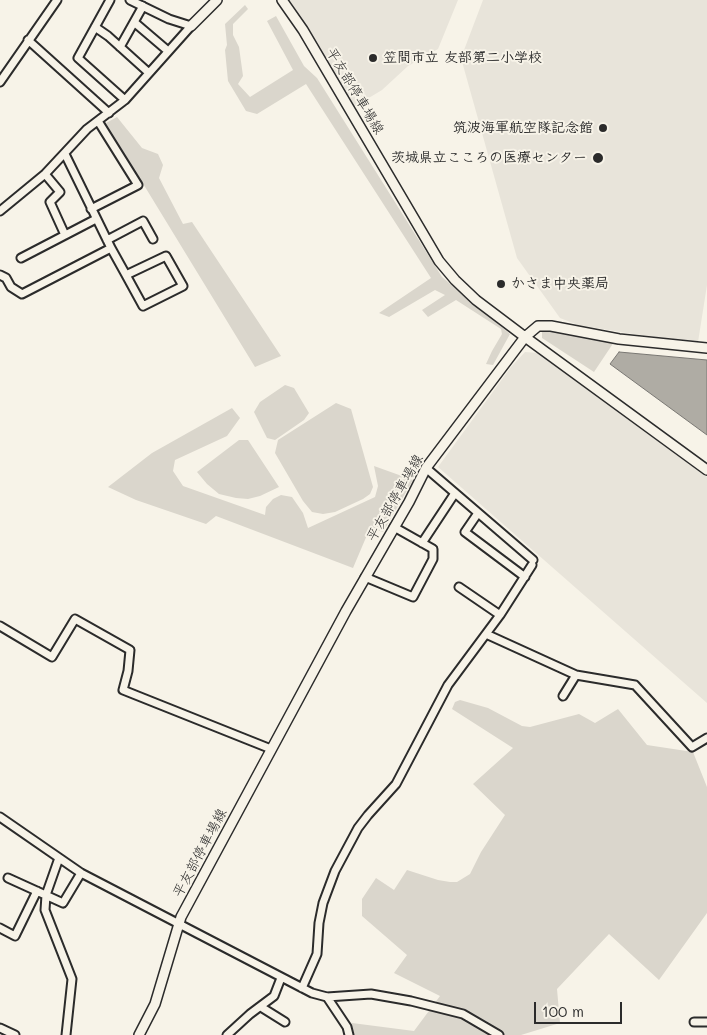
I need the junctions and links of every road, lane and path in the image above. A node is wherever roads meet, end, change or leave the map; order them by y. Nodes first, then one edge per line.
1 (57, 0) edge
2 (110, 0) edge
3 (130, 0) edge
4 (217, 0) edge
5 (282, 0) edge
6 (143, 6) junction
7 (134, 22) junction
8 (191, 26) junction
9 (95, 28) junction
10 (28, 40) junction
11 (120, 47) junction
12 (168, 51) junction
13 (149, 73) junction
14 (0, 82) edge
15 (125, 100) junction
16 (109, 113) junction
17 (98, 121) junction
18 (65, 154) junction
19 (45, 174) junction
20 (91, 209) junction
21 (0, 211) edge
22 (96, 219) junction
23 (65, 235) junction
24 (153, 239) dead end
25 (107, 240) junction
26 (111, 248) junction
27 (21, 258) dead end
28 (0, 275) edge
29 (126, 275) junction
30 (525, 337) junction
31 (707, 348) edge
32 (426, 468) junction
33 (707, 470) edge
34 (455, 492) junction
35 (478, 513) junction
36 (394, 527) junction
37 (422, 542) junction
38 (365, 577) junction
39 (525, 577) junction
40 (459, 587) dead end
41 (500, 615) junction
42 (0, 626) edge
43 (486, 634) junction
44 (576, 675) junction
45 (563, 696) dead end
46 (707, 738) edge
47 (271, 749) junction
48 (0, 817) edge
49 (60, 858) junction
50 (81, 873) junction
51 (8, 878) dead end
52 (38, 891) junction
53 (46, 895) junction
54 (178, 924) junction
55 (0, 928) edge
56 (281, 978) junction
57 (302, 988) junction
58 (327, 997) junction
59 (261, 1007) junction
60 (286, 1022) dead end
61 (694, 1022) dead end
62 (707, 1022) edge
63 (0, 1028) edge
64 (15, 1035) edge
65 (66, 1035) edge
66 (139, 1035) edge
67 (228, 1035) edge
68 (349, 1035) edge
69 (499, 1035) edge

1 - 10 street
2 - 9 street
3 - 6 street
4 - 8 main road
5 - 30 main road, 平友部停車場線
6 - 7 street
6 - 8 street
7 - 11 street
7 - 12 street
8 - 12 street
9 - 11 street
9 - 15 street
10 - 14 street
10 - 16 street
11 - 13 street
12 - 13 street
13 - 15 street
15 - 16 street
16 - 17 street
17 - 18 street
17 - 20 street
18 - 19 street
18 - 20 street
19 - 21 street
19 - 23 street
20 - 22 street
22 - 23 street
22 - 25 street
23 - 27 street
24 - 25 street
25 - 26 street
26 - 28 street
26 - 29 street
29 - 29 street
30 - 31 main road
30 - 32 main road, 平友部停車場線
30 - 33 main road
32 - 34 street
32 - 36 main road, 平友部停車場線
34 - 35 street
34 - 37 street
35 - 39 street
35 - 39 street
36 - 37 street
36 - 38 main road, 平友部停車場線
37 - 38 street
38 - 47 main road, 平友部停車場線
39 - 41 street
40 - 41 street
41 - 43 street
42 - 47 street
43 - 44 street
43 - 57 street
44 - 45 street
44 - 46 street
47 - 54 main road, 平友部停車場線
48 - 49 street
49 - 50 street
49 - 53 street
50 - 53 street
50 - 54 street
51 - 52 street
52 - 53 street
52 - 55 street
53 - 65 street
54 - 56 street
54 - 66 main road, 平友部停車場線
56 - 57 street
56 - 59 street
57 - 58 street
58 - 68 street
58 - 69 street
59 - 60 street
59 - 67 street
61 - 62 street
63 - 64 street

